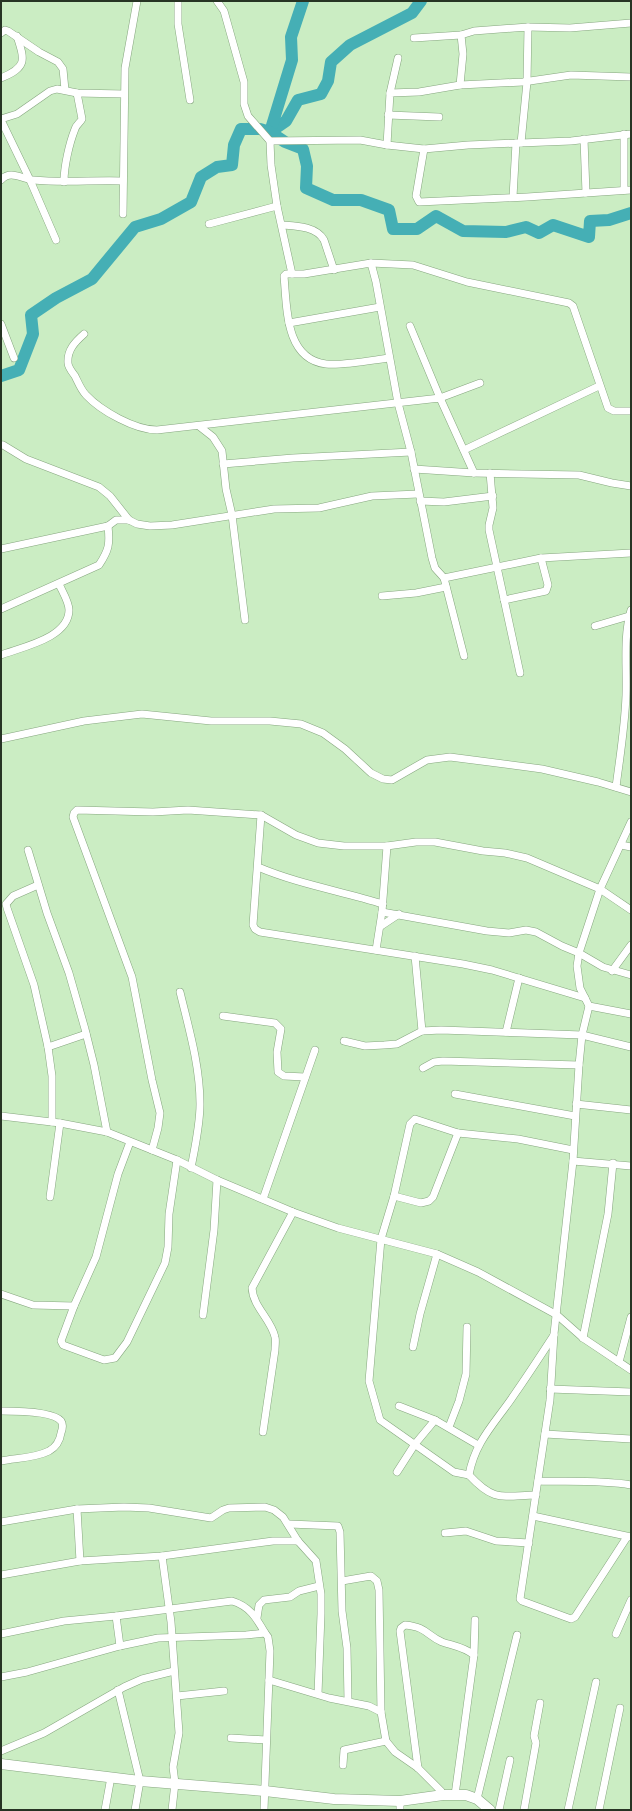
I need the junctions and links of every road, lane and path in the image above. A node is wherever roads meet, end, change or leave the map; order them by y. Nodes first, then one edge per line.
1 (138, 1) edge
2 (178, 1) edge
3 (217, 1) edge
4 (631, 23) edge
5 (528, 27) junction
6 (2, 30) edge
7 (461, 35) junction
8 (17, 36) junction
9 (414, 38) dead end
10 (398, 58) dead end
11 (631, 77) edge
12 (1, 78) edge
13 (527, 82) junction
14 (460, 85) junction
15 (65, 90) junction
16 (77, 93) junction
17 (390, 93) junction
18 (124, 94) junction
19 (190, 100) dead end
20 (388, 115) junction
21 (439, 117) dead end
22 (1, 119) edge
23 (627, 134) edge
24 (584, 139) junction
25 (270, 141) junction
26 (519, 143) junction
27 (386, 145) junction
28 (424, 149) junction
29 (1, 180) edge
30 (30, 180) junction
31 (123, 181) junction
32 (64, 182) junction
33 (627, 190) edge
34 (586, 193) junction
35 (513, 197) junction
36 (277, 206) junction
37 (123, 214) dead end
38 (209, 224) dead end
39 (282, 225) junction
40 (56, 240) dead end
41 (371, 263) junction
42 (334, 270) junction
43 (292, 274) junction
44 (380, 307) junction
45 (289, 323) junction
46 (1, 324) edge
47 (410, 326) dead end
48 (84, 334) dead end
49 (14, 358) dead end
50 (389, 358) junction
51 (480, 383) dead end
52 (599, 386) junction
53 (440, 398) junction
54 (398, 403) junction
55 (631, 411) edge
56 (199, 426) junction
57 (4, 445) dead end
58 (464, 450) junction
59 (411, 452) junction
60 (223, 464) junction
61 (414, 469) junction
62 (474, 473) junction
63 (490, 473) junction
64 (631, 486) edge
65 (493, 496) junction
66 (419, 497) junction
67 (232, 515) junction
68 (129, 520) junction
69 (108, 526) junction
70 (1, 549) edge
71 (631, 553) edge
72 (541, 558) junction
73 (497, 568) junction
74 (444, 578) junction
75 (59, 584) junction
76 (446, 587) junction
77 (382, 596) dead end
78 (504, 600) junction
79 (1, 609) edge
80 (630, 613) edge
81 (245, 620) dead end
82 (595, 626) dead end
83 (1, 655) edge
84 (464, 656) dead end
85 (520, 673) dead end
86 (629, 678) edge
87 (1, 739) edge
88 (616, 787) junction
89 (631, 792) edge
90 (261, 815) junction
91 (631, 822) edge
92 (621, 845) junction
93 (387, 846) junction
94 (631, 847) edge
95 (28, 850) dead end
96 (258, 867) junction
97 (38, 885) junction
98 (600, 889) junction
99 (383, 908) junction
100 (631, 910) edge
101 (399, 914) junction
102 (380, 926) junction
103 (631, 945) edge
104 (376, 950) junction
105 (579, 953) junction
106 (415, 956) junction
107 (612, 971) junction
108 (631, 975) edge
109 (519, 978) junction
110 (180, 992) dead end
111 (585, 998) junction
112 (589, 1006) junction
113 (631, 1014) edge
114 (223, 1016) dead end
115 (422, 1031) junction
116 (506, 1032) junction
117 (86, 1034) junction
118 (582, 1035) junction
119 (344, 1041) dead end
120 (48, 1047) junction
121 (631, 1047) edge
122 (315, 1050) dead end
123 (579, 1065) junction
124 (423, 1068) dead end
125 (305, 1077) junction
126 (455, 1094) dead end
127 (576, 1104) junction
128 (631, 1110) edge
129 (1, 1116) edge
130 (575, 1116) junction
131 (52, 1122) junction
132 (60, 1123) junction
133 (107, 1132) junction
134 (458, 1133) junction
135 (130, 1142) junction
136 (152, 1150) junction
137 (573, 1150) junction
138 (177, 1160) junction
139 (573, 1161) junction
140 (613, 1164) junction
141 (631, 1166) edge
142 (191, 1168) junction
143 (217, 1180) junction
144 (50, 1196) dead end
145 (394, 1196) junction
146 (263, 1199) junction
147 (293, 1212) junction
148 (382, 1239) junction
149 (437, 1254) junction
150 (1, 1294) edge
151 (74, 1306) junction
152 (203, 1315) dead end
153 (557, 1315) junction
154 (631, 1317) edge
155 (467, 1328) dead end
156 (554, 1334) junction
157 (583, 1338) junction
158 (413, 1347) dead end
159 (619, 1362) junction
160 (631, 1370) edge
161 (550, 1389) junction
162 (631, 1392) edge
163 (399, 1406) dead end
164 (1, 1411) edge
165 (435, 1420) junction
166 (449, 1427) junction
167 (263, 1432) dead end
168 (544, 1434) junction
169 (631, 1439) edge
170 (415, 1444) junction
171 (478, 1445) junction
172 (1, 1461) edge
173 (397, 1472) dead end
174 (469, 1475) junction
175 (538, 1481) junction
176 (631, 1485) edge
177 (536, 1495) junction
178 (77, 1509) junction
179 (534, 1516) junction
180 (1, 1522) edge
181 (289, 1524) junction
182 (445, 1533) dead end
183 (629, 1537) edge
184 (298, 1541) junction
185 (530, 1543) junction
186 (162, 1556) junction
187 (80, 1561) junction
188 (1, 1576) edge
189 (342, 1581) junction
190 (319, 1586) junction
191 (631, 1600) edge
192 (170, 1610) junction
193 (116, 1616) junction
194 (257, 1618) junction
195 (475, 1620) dead end
196 (265, 1632) junction
197 (1, 1634) edge
198 (616, 1634) dead end
199 (517, 1635) dead end
200 (172, 1638) junction
201 (120, 1646) junction
202 (474, 1655) junction
203 (174, 1671) junction
204 (1, 1677) edge
205 (269, 1680) junction
206 (596, 1682) dead end
207 (118, 1690) junction
208 (224, 1690) dead end
209 (318, 1694) junction
210 (177, 1696) junction
211 (348, 1702) junction
212 (540, 1703) dead end
213 (620, 1708) dead end
214 (381, 1712) junction
215 (231, 1738) dead end
216 (266, 1740) junction
217 (386, 1741) junction
218 (1, 1751) edge
219 (510, 1760) dead end
220 (1, 1764) edge
221 (343, 1765) dead end
222 (418, 1768) junction
223 (111, 1777) junction
224 (140, 1781) junction
225 (175, 1783) junction
226 (265, 1791) junction
227 (455, 1795) junction
228 (443, 1796) junction
229 (477, 1799) junction
230 (400, 1806) edge
231 (105, 1810) edge
232 (135, 1810) edge
233 (172, 1810) edge
234 (264, 1810) edge
235 (490, 1810) edge
236 (499, 1810) edge
237 (524, 1810) edge
238 (568, 1810) edge
239 (598, 1810) edge

1 - 18 street
2 - 19 street
3 - 25 street
4 - 5 street
5 - 7 street
5 - 13 street
6 - 8 street
7 - 9 street
7 - 14 street
8 - 12 street
8 - 15 street
10 - 17 street
11 - 13 street
13 - 14 street
13 - 26 street
14 - 17 street
15 - 16 street
15 - 22 street
16 - 18 street
16 - 32 street
17 - 20 street
18 - 31 street
20 - 21 street
20 - 27 street
22 - 30 street
23 - 24 street
23 - 33 street
24 - 26 street
24 - 34 street
25 - 27 street
25 - 36 street
26 - 28 street
26 - 35 street
27 - 28 street
28 - 35 street
29 - 30 street
30 - 32 street
30 - 40 street
31 - 32 street
31 - 37 street
33 - 34 street
34 - 35 street
36 - 38 street
36 - 39 street
39 - 42 street
39 - 43 street
41 - 42 street
41 - 44 street
41 - 52 street
42 - 43 street
43 - 45 street
44 - 45 street
44 - 50 street
45 - 50 street
46 - 49 street
47 - 53 street
48 - 56 street
50 - 54 street
51 - 53 street
52 - 55 street
52 - 58 street
53 - 54 street
53 - 58 street
54 - 56 street
54 - 59 street
56 - 60 street
57 - 68 street
58 - 62 street
59 - 60 street
59 - 61 street
60 - 67 street
61 - 62 street
61 - 66 street
62 - 63 street
63 - 64 street
63 - 65 street
65 - 66 street
65 - 73 street
66 - 67 street
66 - 74 street
67 - 68 street
67 - 81 street
68 - 69 street
69 - 70 street
69 - 75 street
71 - 72 street
72 - 73 street
72 - 78 street
73 - 74 street
73 - 78 street
74 - 76 street
75 - 79 street
75 - 83 street
76 - 77 street
76 - 84 street
78 - 85 street
80 - 82 street
80 - 86 street
86 - 88 street
87 - 88 street
88 - 89 street
90 - 93 street
90 - 96 street
90 - 136 street
91 - 92 street
92 - 94 street
92 - 98 street
93 - 98 street
93 - 99 street
95 - 97 street
96 - 99 street
96 - 104 street
97 - 117 street
97 - 120 street
98 - 100 street
98 - 105 street
99 - 101 street
99 - 102 street
101 - 102 street
101 - 105 street
102 - 104 street
103 - 107 street
104 - 106 street
105 - 107 street
105 - 111 street
106 - 109 street
106 - 115 street
107 - 108 street
109 - 111 street
109 - 116 street
110 - 142 street
111 - 112 street
112 - 113 street
112 - 118 street
114 - 125 street
115 - 116 street
115 - 119 street
116 - 118 street
117 - 120 street
117 - 133 street
118 - 121 street
118 - 123 street
120 - 131 street
122 - 125 street
123 - 124 street
123 - 127 street
125 - 146 street
126 - 130 street
127 - 128 street
127 - 130 street
129 - 131 street
130 - 137 street
131 - 132 street
132 - 133 street
132 - 144 street
133 - 135 street
134 - 137 street
134 - 145 street
134 - 145 street
135 - 136 street
135 - 151 street
136 - 138 street
137 - 139 street
138 - 142 street
138 - 151 street
139 - 140 street
139 - 153 street
140 - 141 street
140 - 157 street
142 - 143 street
143 - 146 street
143 - 152 street
145 - 148 street
146 - 147 street
147 - 148 street
147 - 167 street
148 - 149 street
148 - 170 street
149 - 153 street
149 - 158 street
150 - 151 street
153 - 156 street
153 - 157 street
154 - 159 street
155 - 166 street
156 - 161 street
156 - 171 street
157 - 159 street
159 - 160 street
161 - 162 street
161 - 168 street
163 - 165 street
164 - 172 street
165 - 166 street
165 - 170 street
166 - 171 street
168 - 169 street
168 - 175 street
170 - 173 street
170 - 174 street
171 - 174 street
174 - 177 street
175 - 176 street
175 - 177 street
177 - 179 street
178 - 180 street
178 - 181 street
178 - 187 street
179 - 183 street
179 - 185 street
181 - 184 street
181 - 189 street
182 - 185 street
183 - 185 street
184 - 186 street
184 - 190 street
186 - 187 street
186 - 192 street
187 - 188 street
189 - 211 street
189 - 214 street
190 - 194 street
190 - 209 street
191 - 198 street
192 - 193 street
192 - 194 street
192 - 200 street
193 - 197 street
193 - 201 street
194 - 196 street
195 - 202 street
196 - 200 street
196 - 205 street
199 - 229 street
200 - 201 street
200 - 203 street
201 - 204 street
202 - 222 street
202 - 227 street
203 - 207 street
203 - 210 street
205 - 209 street
205 - 216 street
206 - 238 street
207 - 218 street
207 - 224 street
208 - 210 street
209 - 211 street
210 - 225 street
211 - 214 street
212 - 237 street
213 - 239 street
214 - 217 street
215 - 216 street
216 - 226 street
217 - 221 street
217 - 222 street
219 - 236 street
220 - 223 street
222 - 228 street
223 - 224 street
223 - 231 street
224 - 225 street
224 - 232 street
225 - 226 street
225 - 233 street
226 - 230 street
226 - 234 street
227 - 228 street
227 - 229 street
228 - 230 street
229 - 235 street

